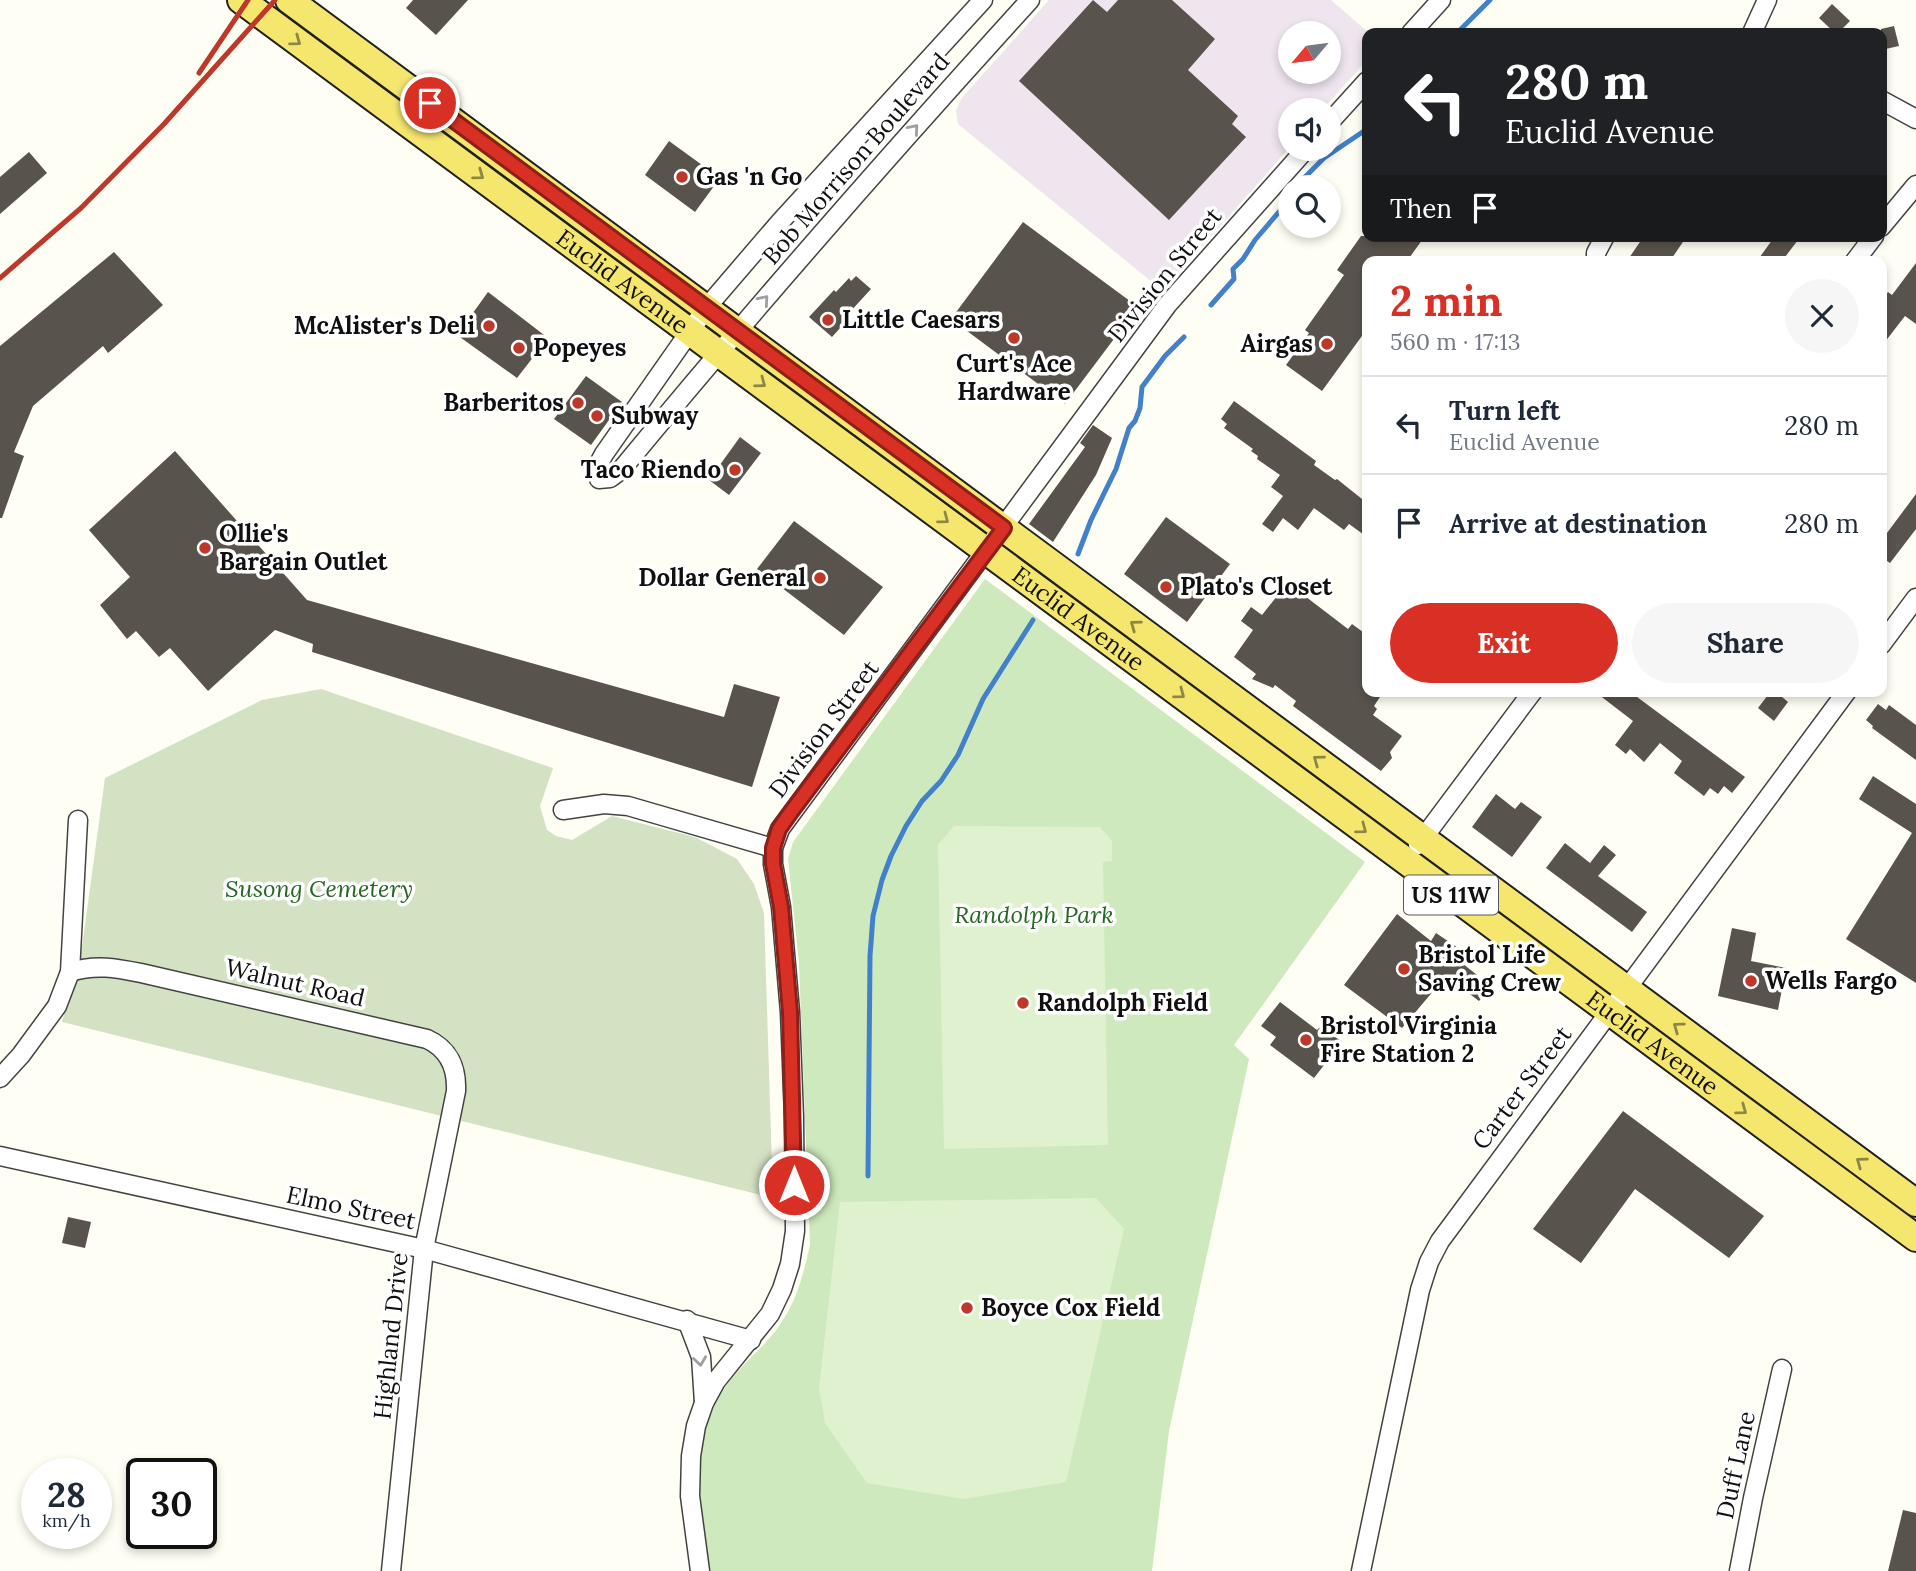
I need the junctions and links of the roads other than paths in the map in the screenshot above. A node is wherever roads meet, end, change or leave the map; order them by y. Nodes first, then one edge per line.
1 (241, 0) edge
2 (289, 0) edge
3 (983, 0) edge
4 (1030, 0) edge
5 (1441, 0) edge
6 (1767, 0) edge
7 (1416, 28) edge
8 (1761, 28) edge
9 (1362, 87) edge
10 (1887, 103) edge
11 (1341, 110) edge
12 (1916, 119) edge
13 (1295, 161) edge
14 (1916, 185) edge
15 (1887, 220) edge
16 (1869, 242) edge
17 (1859, 256) edge
18 (707, 307) junction
19 (691, 331) junction
20 (738, 331) junction
21 (719, 351) junction
22 (1004, 528) junction
23 (987, 551) junction
24 (1916, 598) edge
25 (1887, 637) edge
26 (1529, 697) edge
27 (1843, 697) edge
28 (563, 810) dead end
29 (78, 820) dead end
30 (1423, 838) junction
31 (773, 848) junction
32 (1406, 861) junction
33 (70, 972) junction
34 (1628, 989) junction
35 (1609, 1012) junction
36 (0, 1078) edge
37 (453, 1109) joint
38 (0, 1156) edge
39 (1916, 1203) edge
40 (1916, 1238) edge
41 (425, 1249) junction
42 (687, 1321) junction
43 (751, 1340) junction
44 (1782, 1369) dead end
45 (704, 1403) junction
46 (391, 1571) edge
47 (700, 1571) edge
48 (1361, 1571) edge
49 (1740, 1571) edge

1 -> 19 main road, Euclid Avenue / US 11W
2 - 18 main road, Euclid Avenue / US 11W
3 - 18 street, Bob Morrison Boulevard
20 -> 4 street, Bob Morrison Boulevard
5 - 7 street
6 - 8 street
9 - 11 street
10 - 12 street
13 - 22 street, Division Street
14 - 15 street
16 - 17 street
18 - 19 street, Bob Morrison Boulevard
18 - 20 main road, Euclid Avenue / US 11W
19 - 21 main road, Euclid Avenue / US 11W
19 - 21 street, Bob Morrison Boulevard
20 - 21 street, Bob Morrison Boulevard
20 - 22 main road, Euclid Avenue / US 11W
21 -> 23 main road, Euclid Avenue / US 11W
22 - 23 street, Division Street
30 -> 22 main road, Euclid Avenue / US 11W
23 - 31 street, Division Street
23 -> 32 main road, Euclid Avenue / US 11W
24 - 25 street
26 - 30 street
27 - 34 street, Carter Street
28 - 31 street
29 - 33 street
30 - 32 street
30 - 34 main road, Euclid Avenue / US 11W
31 - 43 street
32 - 35 main road, Euclid Avenue / US 11W
33 - 36 street
33 - 37 street, Walnut Road
34 - 35 street, Carter Street
39 -> 34 main road, Euclid Avenue / US 11W
35 -> 40 main road, Euclid Avenue / US 11W
35 - 48 street, Carter Street
37 - 41 street, Highland Drive
38 - 41 street, Elmo Street
41 - 42 street, Elmo Street
41 - 46 street, Highland Drive
42 - 43 street, Elmo Street
42 -> 45 street
43 - 45 street
44 - 49 street, Duff Lane
45 - 47 street

